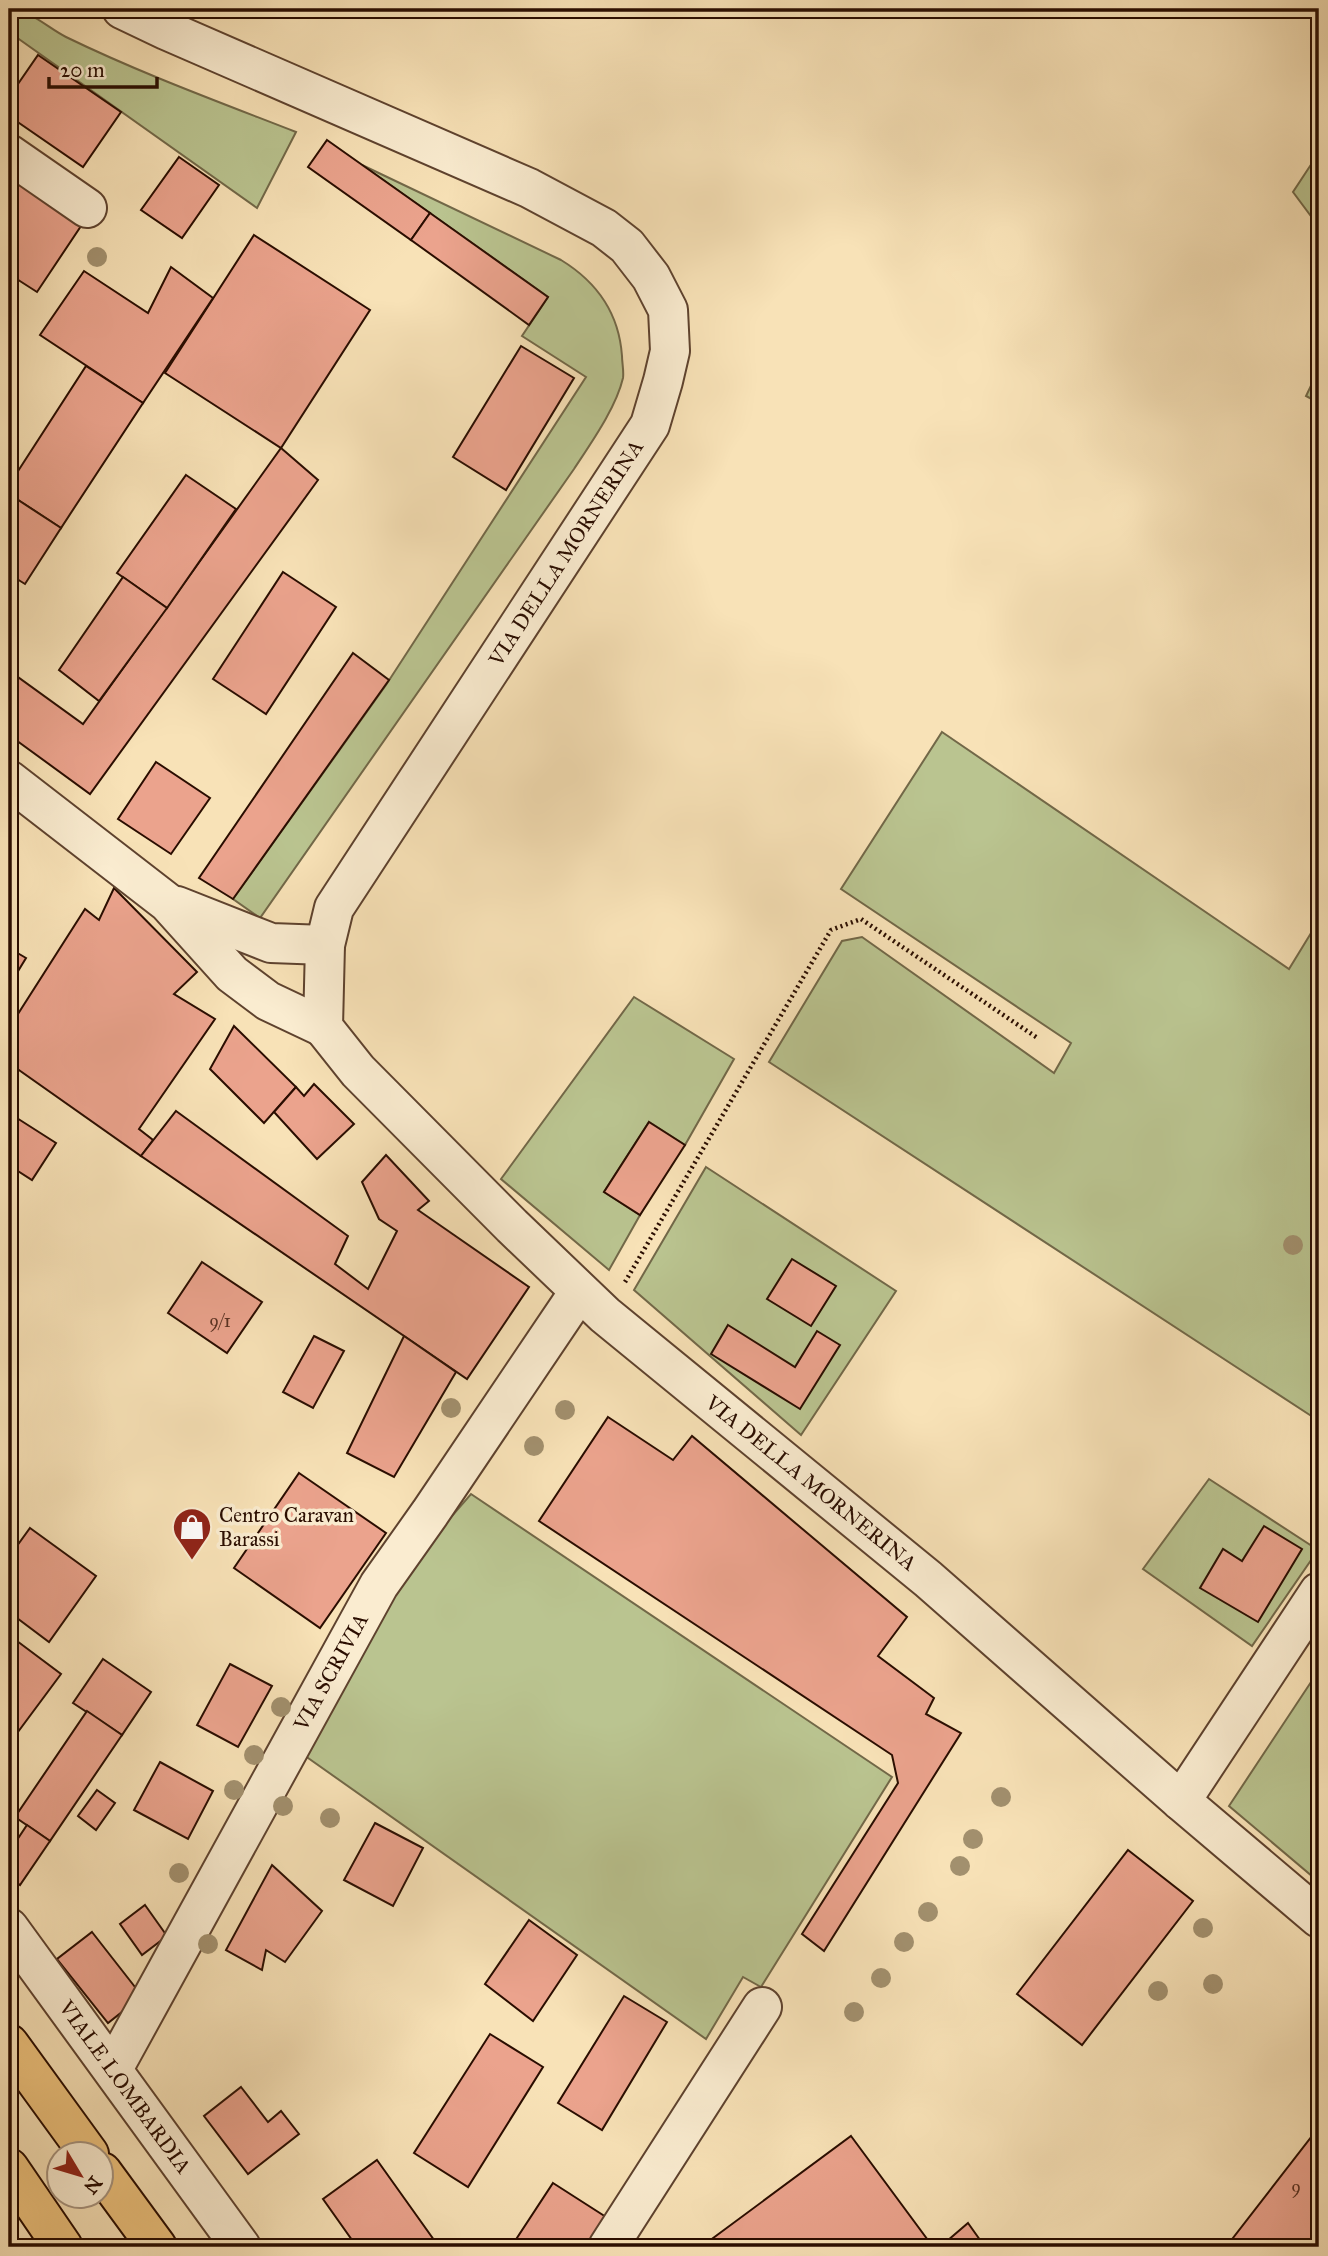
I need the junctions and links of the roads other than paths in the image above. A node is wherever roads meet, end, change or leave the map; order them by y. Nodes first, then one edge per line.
1 (122, 9) edge
2 (9, 154) edge
3 (87, 208) dead end
4 (9, 780) edge
5 (168, 902) junction
6 (325, 945) junction
7 (323, 1027) junction
8 (592, 1304) junction
9 (1319, 1592) edge
10 (1181, 1801) junction
11 (1319, 1918) edge
12 (9, 1928) edge
13 (762, 2007) dead end
14 (9, 2044) edge
15 (113, 2069) junction
16 (79, 2140) edge
17 (9, 2168) edge
18 (116, 2191) edge
19 (63, 2247) edge
20 (156, 2247) edge
21 (241, 2247) edge
22 (608, 2247) edge

1 - 6 street, VIA DELLA MORNERINA
2 - 3 street
4 - 5 street, VIA DELLA MORNERINA
5 - 6 street, VIA DELLA MORNERINA
5 - 7 street, VIA DELLA MORNERINA
6 - 7 street, VIA DELLA MORNERINA
7 - 8 street, VIA DELLA MORNERINA
8 - 10 street, VIA DELLA MORNERINA
8 - 15 street, VIA SCRIVIA
9 - 10 street
10 - 11 street, VIA DELLA MORNERINA
12 - 15 street, VIALE LOMBARDIA
13 - 22 street
14 - 16 highway
15 - 21 street, VIALE LOMBARDIA
17 - 19 highway
18 - 20 highway

